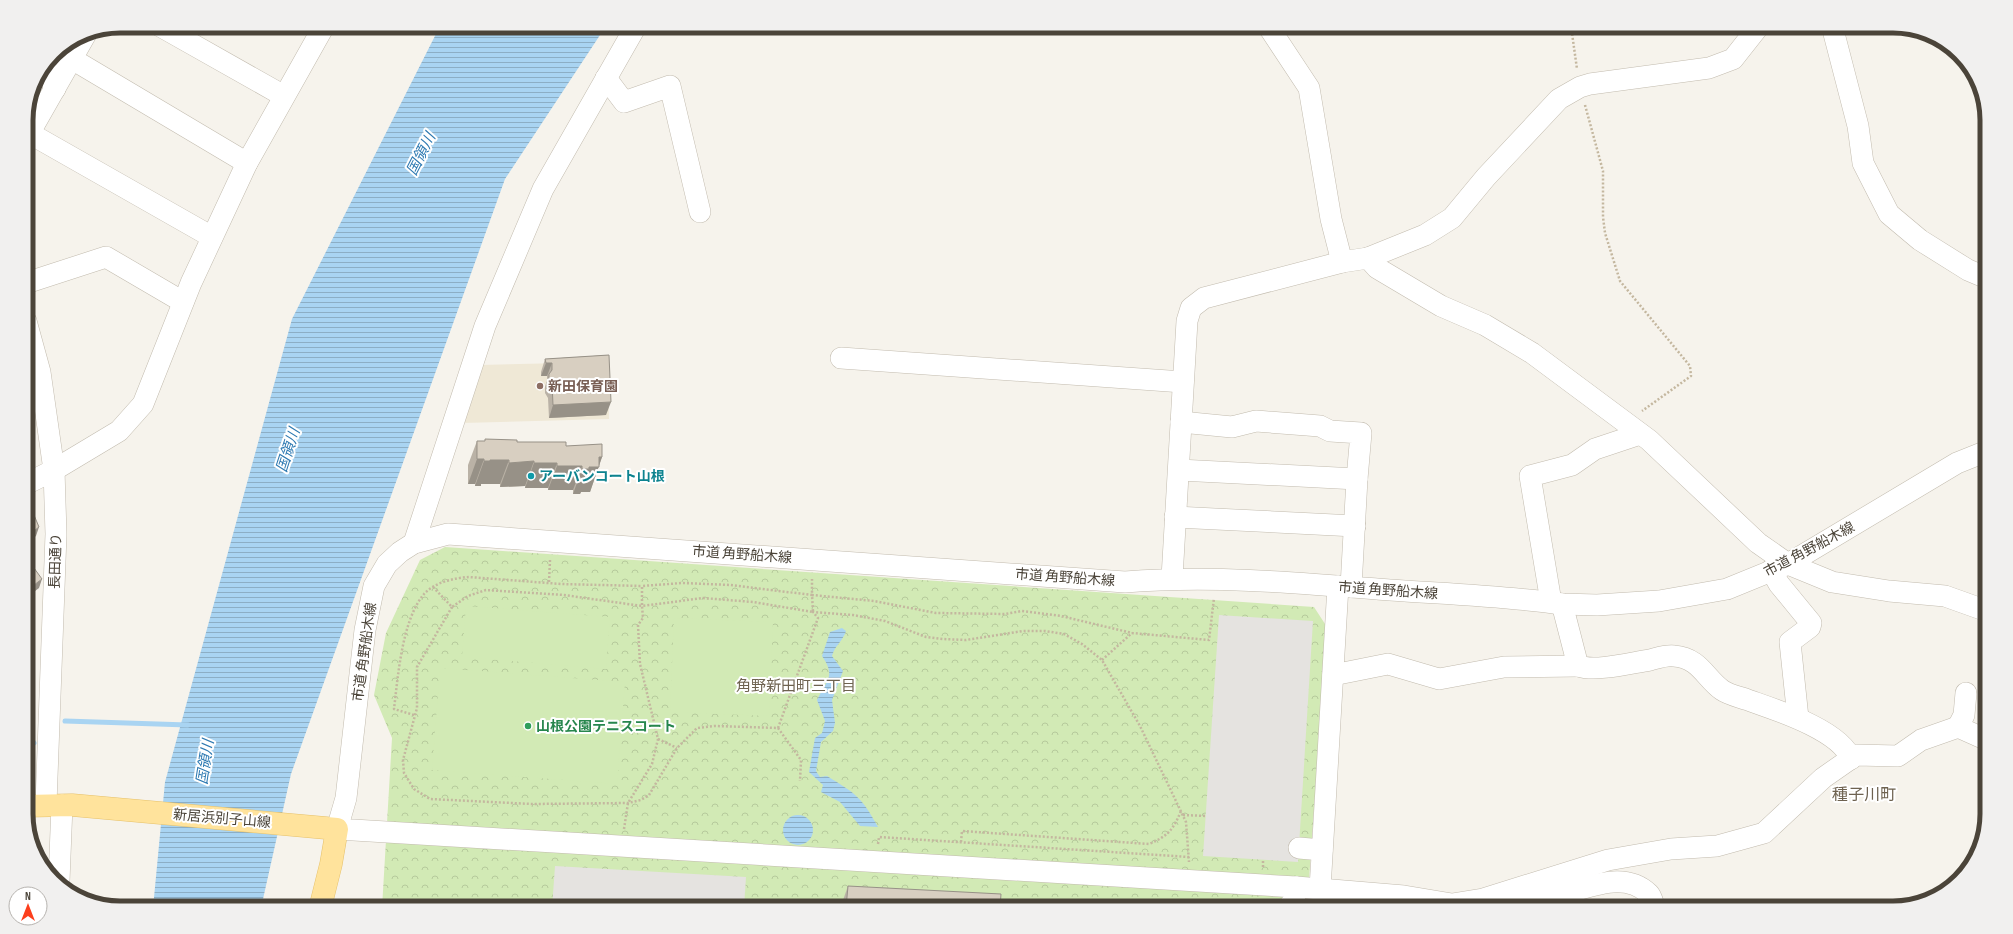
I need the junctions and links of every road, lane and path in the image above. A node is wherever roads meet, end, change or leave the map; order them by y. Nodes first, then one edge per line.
1 (172, 33) edge
2 (312, 33) edge
3 (632, 33) edge
4 (1273, 33) edge
5 (1572, 33) edge
6 (1753, 33) edge
7 (1834, 33) edge
8 (82, 42) edge
9 (72, 59) junction
10 (48, 72) edge
11 (606, 78) junction
12 (1580, 87) junction
13 (55, 89) junction
14 (284, 96) junction
15 (33, 127) edge
16 (33, 139) edge
17 (247, 163) junction
18 (700, 212) dead end
19 (212, 237) junction
20 (1368, 258) junction
21 (1342, 262) junction
22 (1980, 275) edge
23 (33, 281) edge
24 (183, 302) junction
25 (33, 346) edge
26 (841, 358) dead end
27 (1183, 382) junction
28 (1181, 422) junction
29 (1633, 429) junction
30 (1980, 454) edge
31 (54, 470) junction
32 (1179, 470) junction
33 (1358, 479) junction
34 (33, 480) edge
35 (1175, 517) junction
36 (1355, 526) junction
37 (414, 543) junction
38 (1779, 567) junction
39 (1172, 578) junction
40 (1216, 579) junction
41 (642, 586) junction
42 (433, 587) junction
43 (1345, 587) junction
44 (812, 595) junction
45 (1556, 603) junction
46 (642, 606) junction
47 (452, 607) junction
48 (1980, 608) edge
49 (813, 612) junction
50 (1132, 633) junction
51 (1102, 660) junction
52 (1578, 666) junction
53 (1333, 675) junction
54 (1966, 693) dead end
55 (414, 715) junction
56 (1798, 718) junction
57 (1958, 727) junction
58 (778, 728) junction
59 (1980, 737) edge
60 (658, 739) junction
61 (676, 748) junction
62 (1851, 759) junction
63 (800, 781) dead end
64 (628, 803) junction
65 (52, 805) edge
66 (1181, 810) junction
67 (1183, 815) junction
68 (1206, 816) dead end
69 (337, 829) junction
70 (961, 842) junction
71 (621, 847) junction
72 (1299, 848) dead end
73 (1322, 850) junction
74 (1189, 857) junction
75 (877, 861) junction
76 (58, 876) edge
77 (1188, 880) junction
78 (1296, 887) junction
79 (1320, 889) junction
80 (1504, 893) junction
81 (322, 901) edge
82 (1294, 901) edge
83 (1434, 901) edge
84 (1471, 901) edge
85 (1517, 901) edge
86 (1527, 901) edge
87 (1652, 901) edge

1 - 14 street
2 - 14 street
3 - 11 street
4 - 21 street
5 - 12 path
6 - 12 street
7 - 22 street
8 - 9 street
9 - 13 street
9 - 17 street
10 - 13 street
11 - 18 street
11 - 37 street
12 - 20 street
12 - 29 path
13 - 15 street
14 - 17 street
16 - 19 street
17 - 19 street
19 - 24 street
20 - 21 street
20 - 29 street
21 - 27 street
23 - 24 street
24 - 31 street
25 - 31 street, 長田通り
26 - 27 street
27 - 28 street
28 - 32 street
28 - 33 street
29 - 38 street
29 - 45 street
30 - 38 street, 市道 角野船木線
31 - 34 street
31 - 65 street, 長田通り
32 - 33 street
32 - 35 street
33 - 36 street
35 - 36 street
35 - 39 street
36 - 43 street
37 - 39 street, 市道 角野船木線
37 - 69 street, 市道 角野船木線
38 - 45 street, 市道 角野船木線
38 - 48 street
38 - 56 street
39 - 40 street, 市道 角野船木線
40 - 43 street, 市道 角野船木線
40 - 50 path
41 - 42 path
41 - 44 path
41 - 46 path
42 - 47 path
42 - 55 path
43 - 45 street, 市道 角野船木線
43 - 53 street
44 - 49 path
44 - 50 path
45 - 52 street
46 - 47 path
46 - 49 path
46 - 60 path
47 - 55 path
49 - 51 path
49 - 58 path
50 - 51 path
51 - 66 path
52 - 53 street
52 - 56 street
53 - 73 street
54 - 57 street
55 - 64 path
56 - 62 street
57 - 59 street
57 - 62 street
58 - 61 path
58 - 63 path
60 - 61 path
60 - 64 path
61 - 64 path
62 - 80 street
64 - 71 path
65 - 69 main road, 新居浜別子山線
65 - 76 street, 長田通り
66 - 67 path
66 - 70 path
67 - 68 path
67 - 74 path
69 - 71 street
69 - 81 main road
70 - 74 path
70 - 75 path
71 - 75 street
72 - 73 street
73 - 79 street
74 - 77 path
75 - 77 street
77 - 78 street
78 - 79 street
78 - 82 street
79 - 83 street
80 - 84 street
80 - 85 street
86 - 87 street

